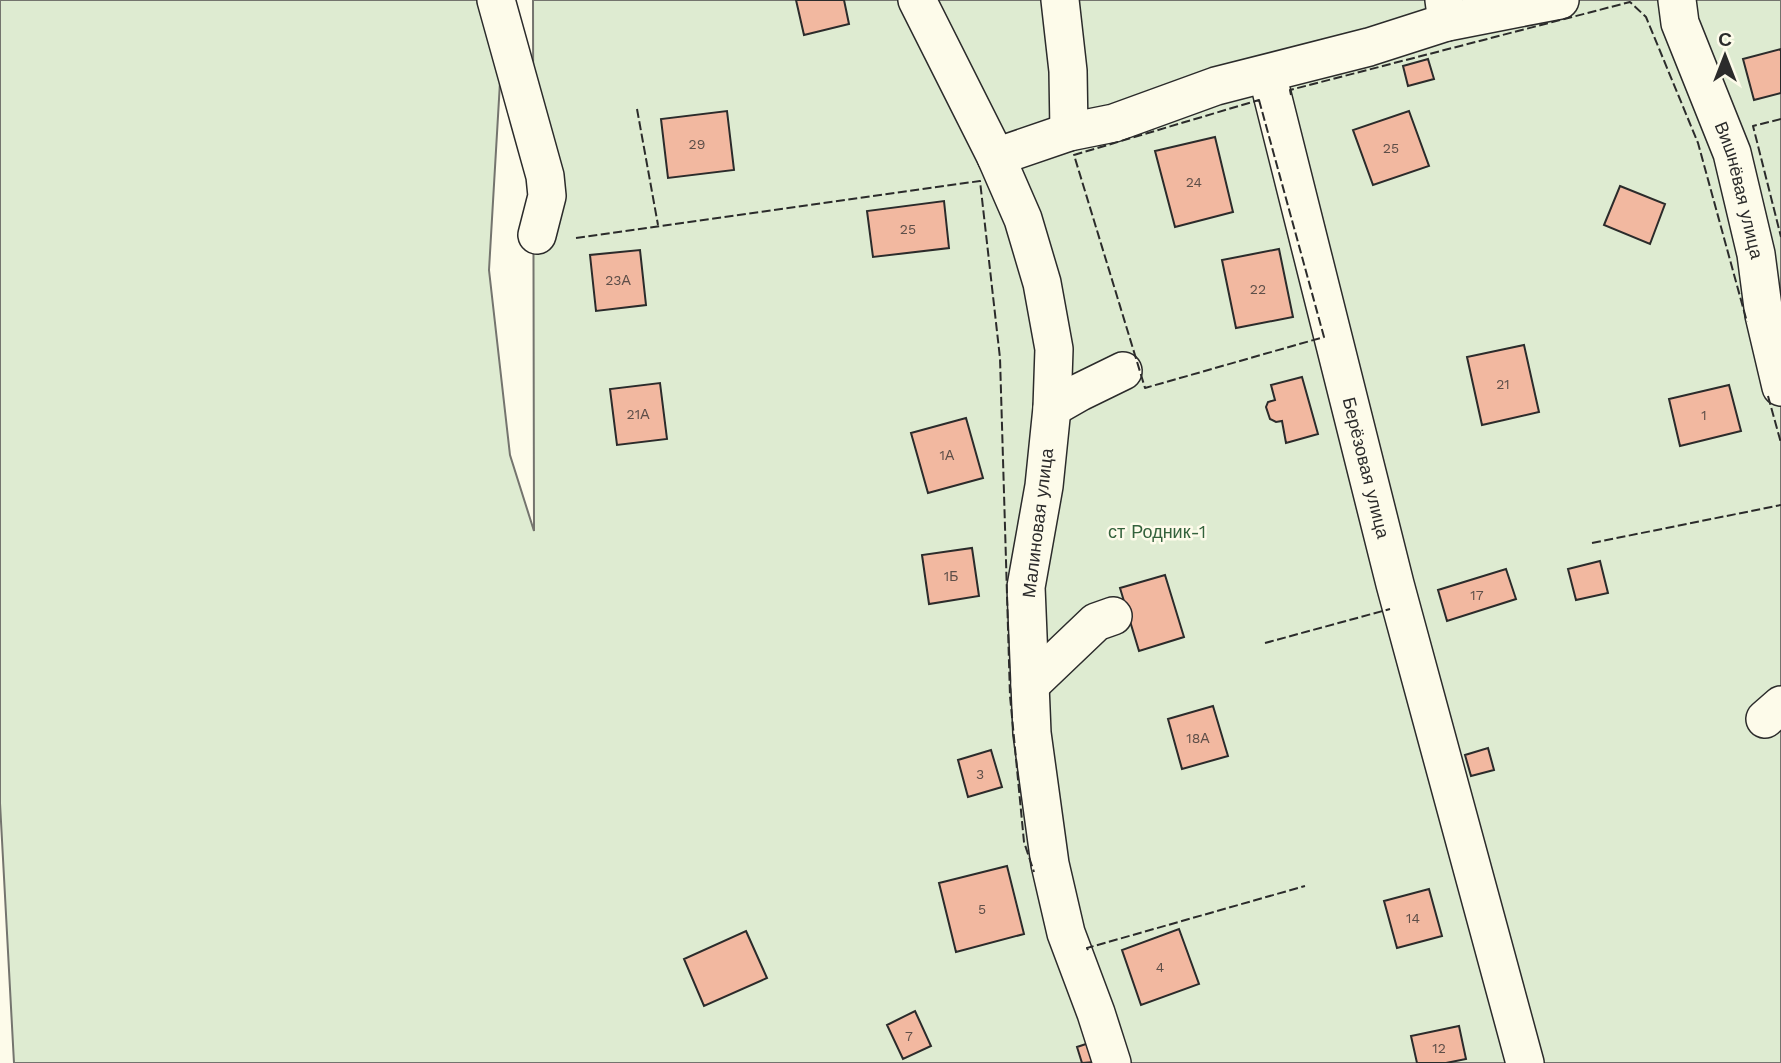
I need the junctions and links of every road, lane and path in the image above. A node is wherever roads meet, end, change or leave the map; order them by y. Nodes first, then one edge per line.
1 (496, 0) edge
2 (917, 0) edge
3 (1060, 0) edge
4 (1560, 0) edge
5 (1677, 0) edge
6 (1446, 11) edge
7 (1267, 74) junction
8 (1069, 132) junction
9 (996, 157) junction
10 (537, 235) dead end
11 (1123, 371) dead end
12 (1781, 387) edge
13 (1052, 408) junction
14 (1113, 616) dead end
15 (1030, 685) junction
16 (1112, 1063) edge
17 (1525, 1063) edge

1 - 10 street
2 - 9 street, Малиновая улица
3 - 8 street
4 - 6 street
5 - 12 street, Вишнёвая улица
6 - 7 street
7 - 8 street
7 - 17 street, Берёзовая улица
8 - 9 street
9 - 13 street, Малиновая улица
11 - 13 street
13 - 15 street, Малиновая улица
14 - 15 street
15 - 16 street, Малиновая улица

